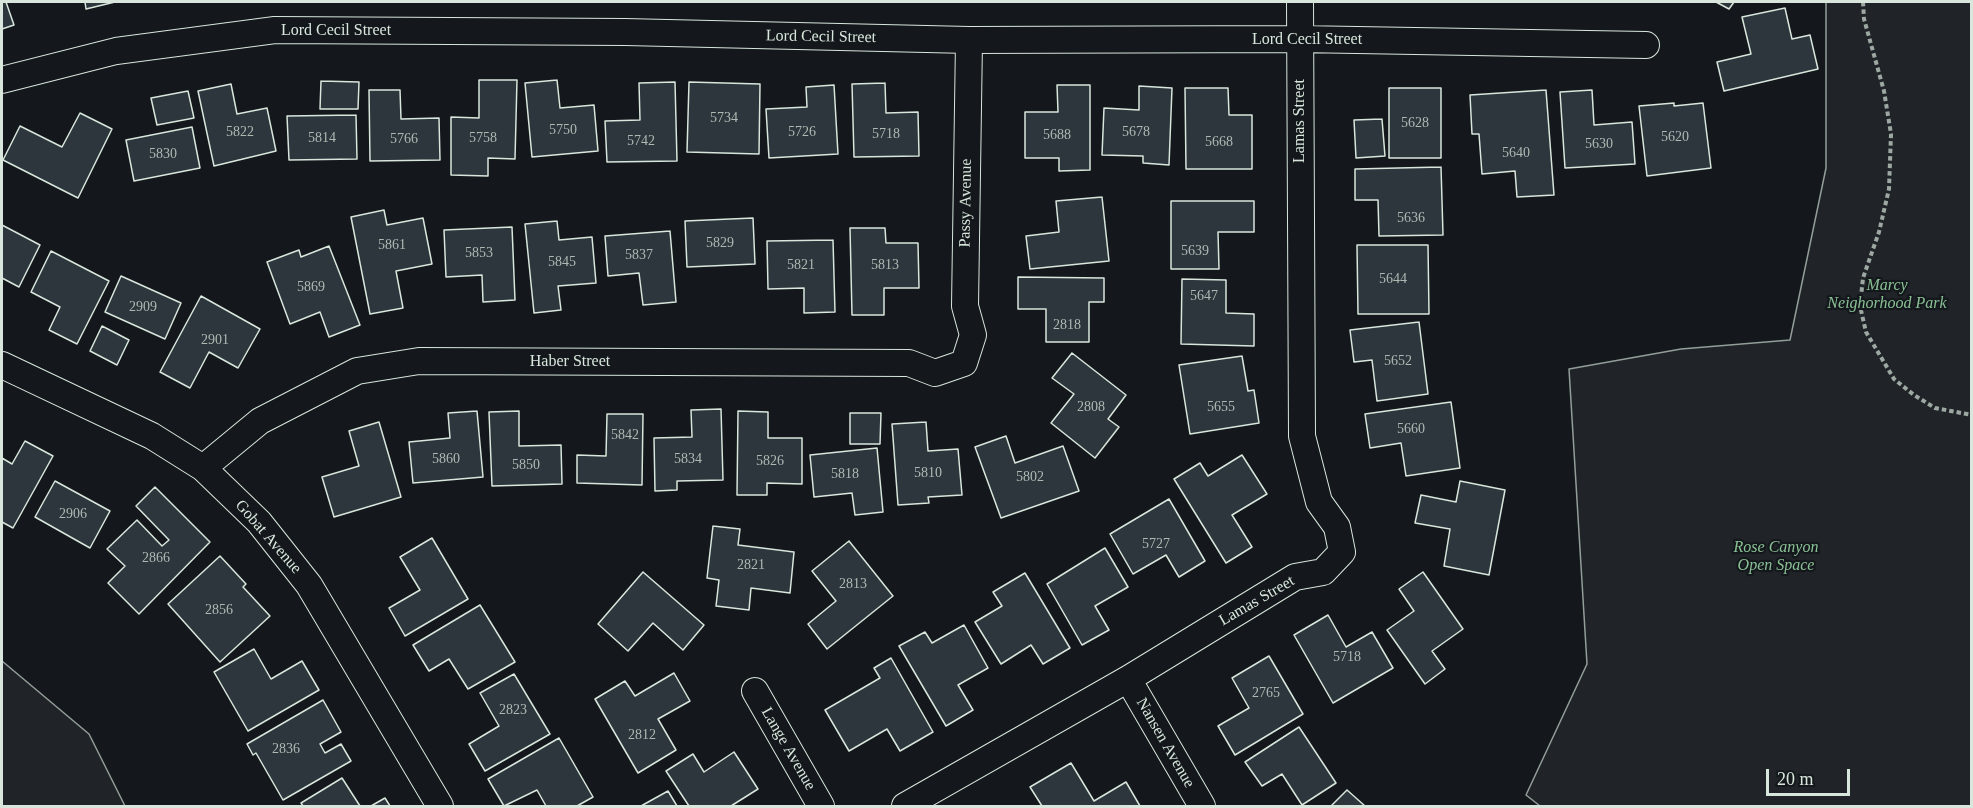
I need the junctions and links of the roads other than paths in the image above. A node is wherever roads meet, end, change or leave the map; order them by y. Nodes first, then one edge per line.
1 (1300, 2) edge
2 (1299, 39) junction
3 (969, 40) junction
4 (1646, 45) dead end
5 (2, 80) edge
6 (964, 363) joint
7 (2, 365) edge
8 (203, 468) junction
9 (1128, 679) junction
10 (755, 691) dead end
11 (440, 807) edge
12 (821, 807) edge
13 (905, 807) edge
14 (1202, 807) edge

1 - 2 street, Lamas Street
2 - 3 street, Lord Cecil Street
2 - 4 street, Lord Cecil Street
2 - 9 street, Lamas Street
3 - 5 street, Lord Cecil Street
3 - 6 street, Passy Avenue
6 - 8 street, Haber Street
7 - 8 street, Gobat Avenue
8 - 11 street, Gobat Avenue
9 - 13 street, Lamas Street
9 - 14 street, Nansen Avenue
10 - 12 street, Lange Avenue

